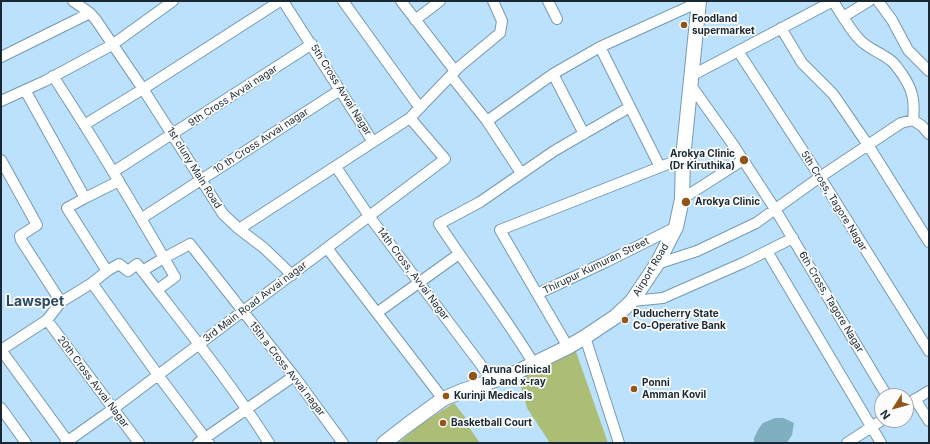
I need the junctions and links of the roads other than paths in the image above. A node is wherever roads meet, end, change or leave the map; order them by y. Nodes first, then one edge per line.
1 (73, 1) edge
2 (173, 1) edge
3 (280, 1) edge
4 (283, 1) edge
5 (342, 1) edge
6 (401, 1) edge
7 (440, 1) edge
8 (493, 1) edge
9 (548, 1) edge
10 (833, 1) edge
11 (868, 1) edge
12 (878, 1) edge
13 (699, 2) edge
14 (90, 13) junction
15 (843, 17) junction
16 (558, 19) dead end
17 (415, 20) junction
18 (782, 28) junction
19 (312, 44) junction
20 (112, 46) junction
21 (600, 47) junction
22 (738, 51) junction
23 (1, 57) edge
24 (929, 71) edge
25 (453, 74) junction
26 (553, 74) junction
27 (53, 76) junction
28 (690, 80) junction
29 (143, 89) junction
30 (25, 90) junction
31 (340, 90) junction
32 (1, 101) edge
33 (630, 107) junction
34 (420, 108) junction
35 (410, 118) junction
36 (913, 120) junction
37 (487, 121) junction
38 (84, 124) junction
39 (584, 134) junction
40 (929, 134) edge
41 (173, 135) junction
42 (374, 142) junction
43 (868, 145) junction
44 (683, 158) junction
45 (1, 160) edge
46 (743, 160) junction
47 (336, 167) junction
48 (660, 167) junction
49 (114, 172) junction
50 (521, 173) junction
51 (820, 177) junction
52 (202, 180) junction
53 (119, 181) junction
54 (85, 198) junction
55 (682, 199) junction
56 (775, 209) junction
57 (369, 216) junction
58 (142, 218) junction
59 (676, 227) junction
60 (239, 229) junction
61 (793, 238) junction
62 (929, 242) edge
63 (327, 248) junction
64 (767, 251) junction
65 (459, 254) junction
66 (164, 258) junction
67 (657, 264) junction
68 (107, 271) junction
69 (142, 271) junction
70 (292, 275) junction
71 (92, 283) junction
72 (420, 283) junction
73 (157, 290) junction
74 (537, 294) junction
75 (632, 301) junction
76 (61, 302) junction
77 (242, 311) junction
78 (378, 312) junction
79 (47, 320) junction
80 (585, 337) junction
81 (199, 344) junction
82 (568, 347) junction
83 (1, 350) edge
84 (929, 351) edge
85 (534, 364) junction
86 (158, 375) junction
87 (294, 376) junction
88 (493, 380) junction
89 (882, 388) edge
90 (929, 391) edge
91 (443, 399) junction
92 (916, 399) joint
93 (1, 408) edge
94 (247, 408) junction
95 (114, 409) junction
96 (929, 421) edge
97 (874, 425) edge
98 (871, 427) junction
99 (204, 441) edge
100 (67, 442) edge
101 (26, 443) edge
102 (138, 443) edge
103 (268, 443) edge
104 (343, 443) edge
105 (384, 443) edge
106 (619, 443) edge
107 (847, 443) edge
108 (881, 443) edge

1 - 14 street
2 - 20 street
3 - 29 street
4 - 19 street, 5th Cross Avvai Nagar
5 - 34 street
6 - 17 street
7 - 17 street
8 - 25 street
9 - 16 street
10 - 15 street
10 - 18 street
11 - 15 street
12 - 24 street
13 - 21 street
13 - 28 street, Airport Road
14 - 20 street, 1st cluny Main Road
14 - 23 street
15 - 36 street
17 - 25 street
18 - 22 street
18 - 43 street
19 - 31 street, 5th Cross Avvai Nagar
19 - 41 street, 9th Cross Avvai nagar
20 - 27 street
20 - 29 street, 1st cluny Main Road
21 - 26 street
21 - 33 street
22 - 28 street
22 - 51 street, 5th Cross, Tagore Nagar
25 - 34 street
25 - 37 street
26 - 37 street
26 - 39 street
27 - 30 street
27 - 38 street
28 - 44 street, Airport Road
28 - 46 street, 6th Cross, Tagore Nagar
29 - 38 street
29 - 41 street, 1st cluny Main Road
30 - 32 street
30 - 54 street
31 - 42 street, 5th Cross Avvai Nagar
31 - 52 street, 10 th Cross Avvai nagar
33 - 39 street
33 - 48 street
34 - 35 street
35 - 42 street
35 - 57 street, 3rd Main Road Avvai nagar
36 - 40 street
36 - 43 street
37 - 50 street
38 - 49 street
39 - 50 street
41 - 49 street, 9th Cross Avvai nagar
41 - 52 street, 1st cluny Main Road
42 - 47 street, 5th Cross Avvai Nagar
43 - 51 street
43 - 62 street
44 - 48 street
44 - 55 street, Airport Road
45 - 76 street
46 - 55 street
46 - 56 street, 6th Cross, Tagore Nagar
47 - 57 street, 14th Cross, Avvai Nagar
47 - 60 street, 5th Cross Avvai Nagar
48 - 74 street
49 - 53 street
50 - 65 street
51 - 56 street
51 - 84 street, 5th Cross, Tagore Nagar
52 - 58 street, 10 th Cross Avvai nagar
52 - 60 street, 1st cluny Main Road
53 - 54 street
53 - 58 street
54 - 68 street
55 - 59 street, Airport Road
56 - 61 street, 6th Cross, Tagore Nagar
56 - 67 street
57 - 63 street, 3rd Main Road Avvai nagar
57 - 72 street, 14th Cross, Avvai Nagar
58 - 66 street
59 - 67 street, Airport Road
59 - 74 street, Thirupur Kumuran Street
60 - 70 street, 1st cluny Main Road
61 - 64 street
61 - 89 street, 6th Cross, Tagore Nagar
63 - 70 street, 3rd Main Road Avvai nagar
63 - 78 street
64 - 75 street
64 - 98 street
65 - 72 street
65 - 85 street
66 - 69 street, 15th a Cross Avvai nagar
66 - 73 street
66 - 77 street, 15th a Cross Avvai nagar
67 - 75 street, Airport Road
68 - 69 street
68 - 71 street
69 - 73 street
70 - 77 street, 3rd Main Road Avvai nagar
71 - 76 street
71 - 86 street
72 - 78 street
72 - 88 street, 14th Cross, Avvai Nagar
73 - 81 street
74 - 82 street
75 - 80 street, Airport Road
76 - 79 street
77 - 81 street, 3rd Main Road Avvai nagar
77 - 87 street, 15th a Cross Avvai nagar
78 - 91 street
79 - 83 street
79 - 95 street, 20th Cross Avvai Nagar
80 - 82 street, Airport Road
80 - 106 street
81 - 86 street, 3rd Main Road Avvai nagar
81 - 94 street
82 - 85 street, Airport Road
83 - 100 street
85 - 88 street, Airport Road
86 - 95 street, 3rd Main Road Avvai nagar
86 - 99 street
87 - 94 street
87 - 104 street, 15th a Cross Avvai nagar
88 - 91 street, Airport Road
90 - 92 street
91 - 105 street, Airport Road
92 - 96 street
93 - 101 street
94 - 99 street
94 - 103 street
95 - 100 street, 3rd Main Road Avvai nagar
95 - 102 street, 20th Cross Avvai Nagar
97 - 98 street
98 - 107 street
98 - 108 street

